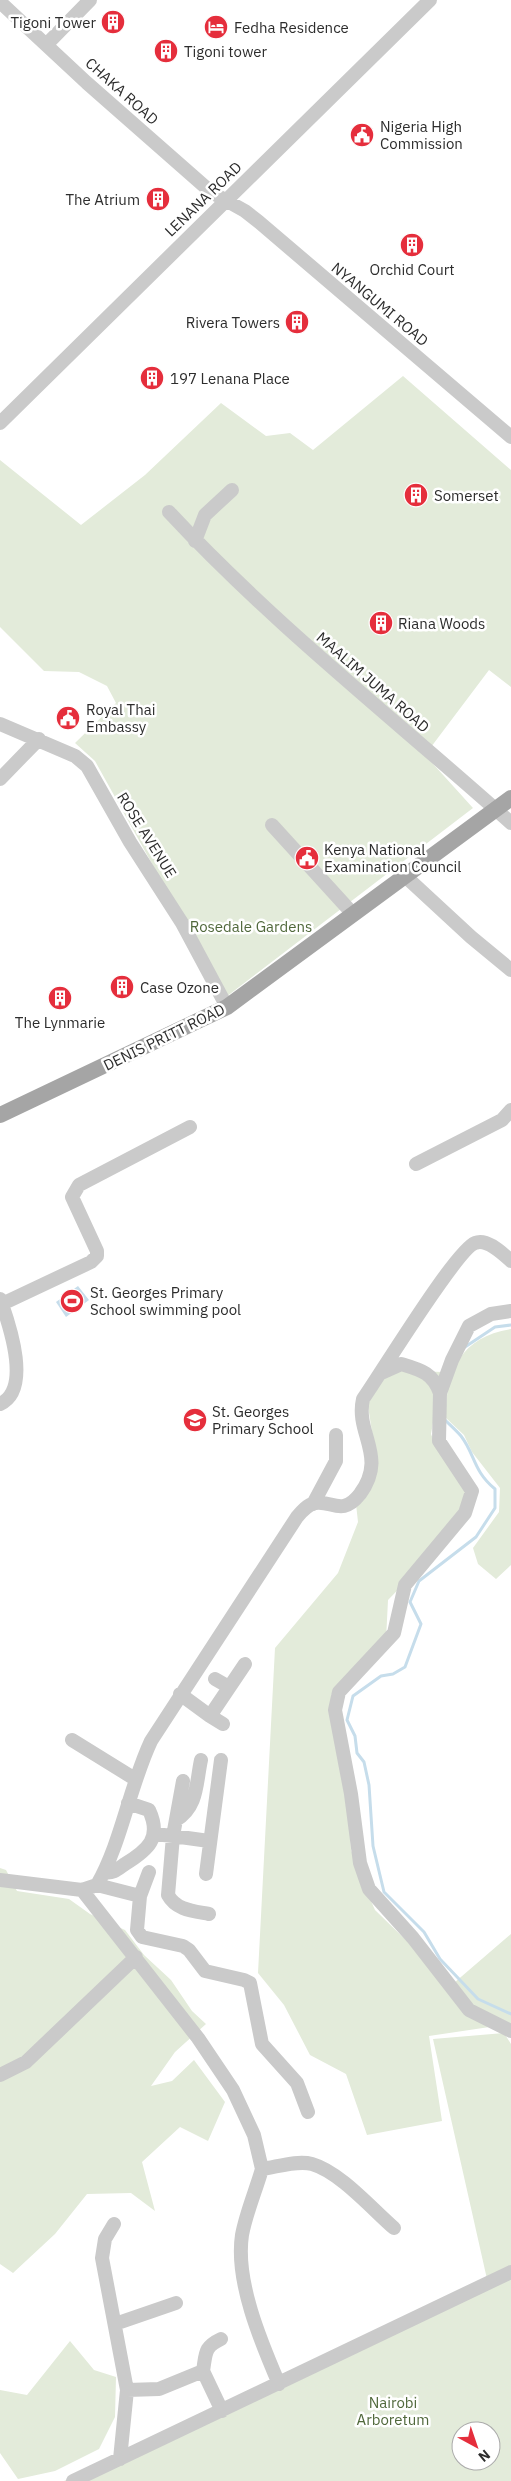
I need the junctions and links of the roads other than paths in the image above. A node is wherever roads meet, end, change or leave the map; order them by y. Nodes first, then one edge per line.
1 (90, 0) edge
2 (430, 0) edge
3 (2, 2) edge
4 (47, 44) junction
5 (226, 201) junction
6 (1, 419) edge
7 (511, 438) edge
8 (232, 490) dead end
9 (169, 512) dead end
10 (195, 541) junction
11 (0, 724) edge
12 (38, 739) junction
13 (0, 779) edge
14 (511, 798) edge
15 (496, 809) junction
16 (511, 823) edge
17 (272, 825) dead end
18 (405, 876) junction
19 (353, 914) junction
20 (511, 970) edge
21 (227, 1007) junction
22 (511, 1110) edge
23 (0, 1115) edge
24 (190, 1127) dead end
25 (416, 1164) dead end
26 (511, 1261) edge
27 (1, 1302) edge
28 (511, 1311) edge
29 (380, 1374) junction
30 (440, 1393) junction
31 (0, 1404) edge
32 (336, 1435) dead end
33 (313, 1504) junction
34 (245, 1664) dead end
35 (215, 1679) dead end
36 (229, 1687) junction
37 (180, 1694) junction
38 (210, 1716) junction
39 (223, 1724) dead end
40 (72, 1740) dead end
41 (201, 1760) dead end
42 (221, 1760) dead end
43 (135, 1779) junction
44 (183, 1781) dead end
45 (128, 1803) junction
46 (176, 1820) junction
47 (154, 1834) junction
48 (173, 1836) junction
49 (209, 1842) junction
50 (104, 1872) junction
51 (150, 1872) dead end
52 (206, 1874) dead end
53 (0, 1880) edge
54 (97, 1885) junction
55 (82, 1890) junction
56 (140, 1896) junction
57 (209, 1914) dead end
58 (136, 1957) junction
59 (511, 2031) edge
60 (0, 2074) edge
61 (308, 2112) dead end
62 (262, 2169) junction
63 (114, 2224) dead end
64 (394, 2228) dead end
65 (511, 2272) edge
66 (176, 2303) dead end
67 (115, 2324) junction
68 (221, 2339) dead end
69 (204, 2371) junction
70 (279, 2384) junction
71 (127, 2390) junction
72 (222, 2410) junction
73 (120, 2459) junction
74 (74, 2481) edge

1 - 4 street
2 - 5 street, LENANA ROAD
3 - 4 street, CHAKA ROAD
4 - 5 street, CHAKA ROAD
5 - 6 street, LENANA ROAD
5 - 7 street, NYANGUMI ROAD
8 - 10 street
9 - 10 street, MAALIM JUMA ROAD
10 - 15 street, MAALIM JUMA ROAD
11 - 12 street, ROSE AVENUE
12 - 13 street
12 - 21 street, ROSE AVENUE
14 - 15 main road, DENIS PRITT ROAD
15 - 16 street, MAALIM JUMA ROAD
15 - 18 main road, DENIS PRITT ROAD
17 - 19 street
18 - 19 main road, DENIS PRITT ROAD
18 - 20 street
19 - 21 main road, DENIS PRITT ROAD
21 - 23 main road, DENIS PRITT ROAD
22 - 25 street
24 - 27 street
26 - 29 street
27 - 31 street
28 - 30 street
29 - 30 street
29 - 33 street
30 - 59 street
32 - 33 street
33 - 37 street
34 - 36 street
35 - 36 street
36 - 38 street
37 - 38 street
37 - 43 street
38 - 39 street
40 - 43 street
41 - 46 street
42 - 49 street
43 - 45 street
44 - 46 street
45 - 47 street
45 - 50 street
46 - 48 street
47 - 48 street
47 - 50 street
48 - 49 street
48 - 57 street
49 - 52 street
50 - 54 street
51 - 56 street
53 - 55 street
54 - 55 street
54 - 56 street
55 - 58 street
56 - 61 street
58 - 60 street
58 - 62 street
62 - 64 street
62 - 70 street
63 - 67 street
65 - 70 street
66 - 67 street
67 - 71 street
68 - 69 street
69 - 71 street
69 - 72 street
70 - 72 street
71 - 73 street
72 - 73 street
73 - 74 street

